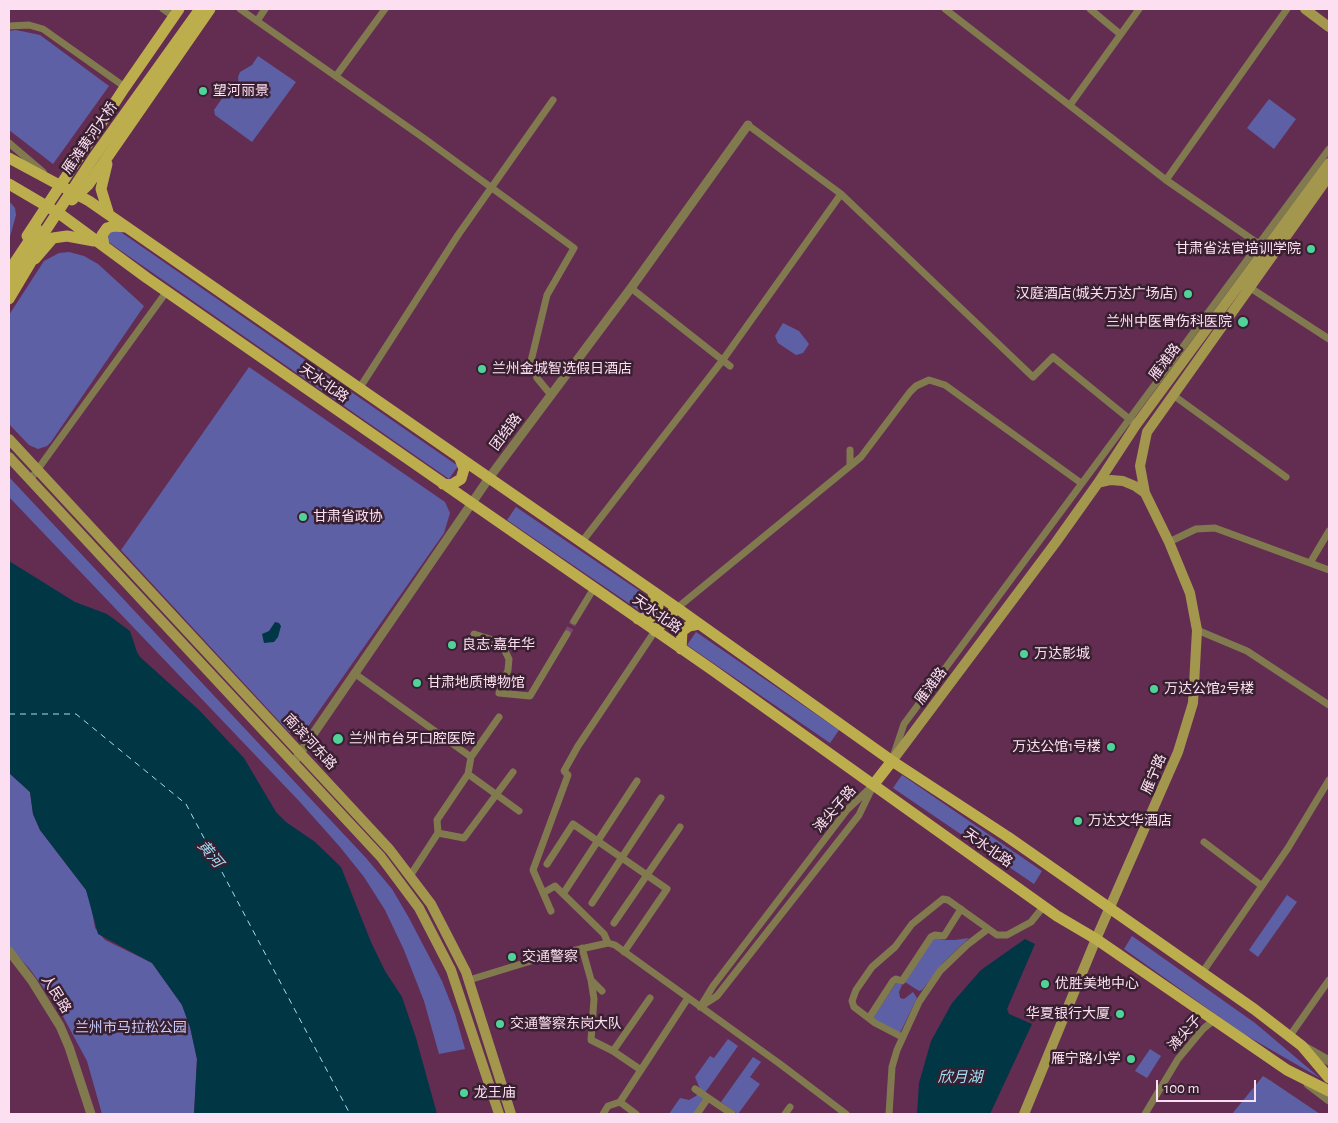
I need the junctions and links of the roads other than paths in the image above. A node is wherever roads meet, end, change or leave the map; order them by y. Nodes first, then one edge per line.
1 (163, 9) edge
2 (192, 9) edge
3 (200, 9) edge
4 (210, 9) edge
5 (240, 9) edge
6 (265, 9) edge
7 (385, 9) edge
8 (945, 9) edge
9 (1090, 9) edge
10 (1139, 9) edge
11 (1287, 9) edge
12 (1306, 9) edge
13 (176, 13) edge
14 (257, 20) junction
15 (9, 26) edge
16 (1329, 26) edge
17 (1120, 34) junction
18 (336, 76) junction
19 (125, 87) junction
20 (553, 100) dead end
21 (1070, 105) junction
22 (748, 125) joint
23 (9, 143) edge
24 (1329, 149) edge
25 (112, 151) junction
26 (9, 158) edge
27 (1329, 163) edge
28 (1329, 176) edge
29 (49, 180) junction
30 (1166, 180) junction
31 (9, 184) edge
32 (62, 185) junction
33 (490, 188) junction
34 (841, 194) junction
35 (77, 195) junction
36 (48, 206) junction
37 (60, 214) junction
38 (109, 215) junction
39 (126, 227) junction
40 (101, 243) junction
41 (1266, 249) junction
42 (9, 261) edge
43 (28, 268) junction
44 (9, 272) edge
45 (9, 286) edge
46 (1249, 287) junction
47 (631, 288) junction
48 (168, 292) junction
49 (9, 298) edge
50 (1329, 339) edge
51 (722, 361) junction
52 (730, 366) dead end
53 (359, 389) junction
54 (551, 395) junction
55 (1173, 395) junction
56 (1133, 422) junction
57 (1146, 432) joint
58 (9, 439) edge
59 (850, 450) dead end
60 (9, 457) edge
61 (460, 458) junction
62 (850, 465) junction
63 (36, 469) junction
64 (1286, 477) dead end
65 (489, 478) junction
66 (30, 480) junction
67 (1081, 483) junction
68 (1098, 483) junction
69 (443, 484) junction
70 (1145, 493) junction
71 (471, 503) junction
72 (1329, 531) edge
73 (1169, 542) junction
74 (581, 543) junction
75 (1310, 563) junction
76 (1329, 570) edge
77 (594, 588) junction
78 (653, 592) junction
79 (677, 608) junction
80 (638, 619) junction
81 (574, 621) tunnel mouth
82 (699, 624) junction
83 (1197, 630) junction
84 (655, 631) junction
85 (474, 634) dead end
86 (567, 634) tunnel mouth
87 (681, 649) junction
88 (354, 673) junction
89 (1329, 705) edge
90 (499, 717) dead end
91 (300, 752) junction
92 (471, 757) junction
93 (892, 761) junction
94 (294, 762) junction
95 (513, 772) dead end
96 (468, 774) junction
97 (637, 781) dead end
98 (1329, 782) edge
99 (874, 784) junction
100 (496, 794) junction
101 (661, 798) dead end
102 (519, 811) dead end
103 (680, 827) dead end
104 (438, 833) junction
105 (598, 841) junction
106 (1204, 842) dead end
107 (622, 858) junction
108 (547, 864) dead end
109 (647, 875) junction
110 (410, 876) junction
111 (1262, 886) junction
112 (543, 893) junction
113 (563, 894) junction
114 (592, 903) dead end
115 (1044, 906) junction
116 (1111, 909) junction
117 (962, 910) junction
118 (551, 911) dead end
119 (614, 923) dead end
120 (988, 929) junction
121 (1096, 939) junction
122 (608, 943) junction
123 (582, 948) junction
124 (9, 951) edge
125 (624, 952) junction
126 (1202, 972) junction
127 (469, 980) junction
128 (591, 980) junction
129 (1329, 980) edge
130 (602, 991) dead end
131 (650, 998) dead end
132 (688, 998) junction
133 (700, 1007) junction
134 (869, 1018) junction
135 (1214, 1020) junction
136 (1289, 1037) junction
137 (902, 1038) junction
138 (1302, 1046) junction
139 (613, 1051) junction
140 (1329, 1061) edge
141 (641, 1070) junction
142 (1287, 1070) junction
143 (1329, 1078) edge
144 (695, 1089) dead end
145 (1329, 1091) edge
146 (708, 1098) junction
147 (1329, 1100) edge
148 (620, 1102) junction
149 (790, 1107) dead end
150 (91, 1114) edge
151 (498, 1114) edge
152 (512, 1114) edge
153 (603, 1114) edge
154 (636, 1114) edge
155 (698, 1114) edge
156 (732, 1114) edge
157 (785, 1114) edge
158 (846, 1114) edge
159 (889, 1114) edge
160 (1024, 1114) edge
161 (1145, 1114) edge

1 - 13 street
2 - 44 main road, 雁滩黄河大桥, bridge
3 - 45 main road, 雁滩黄河大桥, bridge
4 - 25 main road
5 - 14 street
6 - 14 street
7 - 18 street
8 - 21 street
9 - 17 street
10 - 17 street
11 - 30 street
12 - 16 main road
13 - 19 main road
14 - 18 street
15 - 19 street
17 - 21 street
18 - 33 street
19 - 32 main road
20 - 33 street
21 - 30 street
22 - 34 street
22 - 47 street, 团结路
23 - 29 street
24 - 41 street
25 - 35 main road
25 - 38 main road
26 - 29 main road, 天水北路
27 - 41 main road, 雁滩路
28 - 41 main road, 雁滩路
29 - 32 main road, 天水北路
30 - 41 street
31 - 36 main road, 天水北路
32 - 35 main road, 天水北路
32 - 36 main road
33 - 53 street
33 - 54 street
34 - 51 street
34 - 56 street
35 - 37 main road
35 - 38 main road, 天水北路
36 - 37 main road, 天水北路
36 - 42 main road
37 - 40 main road, 天水北路
37 - 43 main road
38 - 39 main road, 天水北路
39 - 40 main road
39 - 53 main road, 天水北路
40 - 43 main road
40 - 48 main road, 天水北路
41 - 46 main road, 雁滩路
41 - 56 main road, 雁滩路
43 - 49 main road
46 - 50 street
46 - 55 main road, 雁滩路
47 - 51 street
47 - 54 street, 团结路
48 - 63 street
48 - 69 main road, 天水北路
51 - 52 street
51 - 74 street
53 - 61 main road, 天水北路
54 - 65 street, 团结路
55 - 57 main road, 雁滩路
55 - 64 street
56 - 67 street
56 - 68 main road, 雁滩路
57 - 70 main road, 雁宁路
58 - 63 main road, 南滨河东路
59 - 62 street
60 - 66 main road, 南滨河东路
61 - 65 main road, 天水北路
61 - 69 main road
62 - 67 street
62 - 79 street
63 - 66 street
63 - 91 main road, 南滨河东路
65 - 71 street, 团结路
65 - 74 main road, 天水北路
66 - 94 main road, 南滨河东路
67 - 93 street
68 - 70 main road
68 - 93 main road, 雁滩路
69 - 71 main road, 天水北路
70 - 73 main road, 雁宁路
71 - 77 main road, 天水北路
71 - 88 street, 团结路
72 - 75 street
73 - 75 street
73 - 83 main road, 雁宁路
74 - 78 main road, 天水北路
75 - 76 street
77 - 80 main road, 天水北路
77 - 81 street
78 - 79 main road, 天水北路
78 - 80 main road
79 - 82 main road, 天水北路
79 - 84 main road
80 - 84 main road, 天水北路
82 - 87 main road
82 - 93 main road, 天水北路
83 - 89 street
83 - 116 main road, 雁宁路
84 - 87 main road, 天水北路
84 - 112 street
85 - 86 street
87 - 99 main road, 天水北路
88 - 91 street, 团结路
88 - 92 street
90 - 92 street
91 - 94 street, 团结路
91 - 110 main road, 南滨河东路
92 - 96 street
93 - 99 main road
93 - 116 main road, 天水北路
94 - 151 main road, 南滨河东路
95 - 100 street
96 - 100 street
96 - 104 street
97 - 105 street
98 - 111 street
99 - 115 main road, 天水北路
99 - 133 street, 滩尖子路
99 - 133 street, 滩尖子路
100 - 102 street
100 - 104 street
101 - 107 street
103 - 109 street
104 - 110 street
105 - 107 street
105 - 108 street
105 - 113 street
106 - 111 street
107 - 109 street
107 - 114 street
109 - 119 street
109 - 125 street
110 - 127 main road, 南滨河东路
111 - 126 street
112 - 113 street
112 - 118 street
113 - 122 street
115 - 120 street
115 - 121 main road, 天水北路
116 - 121 main road, 雁宁路
116 - 126 main road, 天水北路
117 - 120 street
117 - 134 street
117 - 134 street
120 - 137 street
121 - 135 main road, 天水北路
121 - 160 main road, 雁宁路
122 - 123 street
122 - 125 street
123 - 127 street
123 - 128 street
124 - 150 street, 人民路
125 - 132 street
126 - 136 main road, 天水北路
127 - 152 main road, 南滨河东路
128 - 130 street
128 - 139 street
129 - 136 street
131 - 139 street
132 - 133 street
132 - 141 street
133 - 158 street
134 - 137 street
135 - 142 main road, 天水北路
135 - 161 street, 滩尖子
136 - 138 main road, 天水北路
137 - 159 street
138 - 140 street
138 - 143 main road, 天水北路
139 - 141 street
141 - 148 street
142 - 145 main road, 天水北路
142 - 147 street
144 - 146 street
146 - 155 street
146 - 156 street
148 - 153 street
148 - 154 street
149 - 157 street

